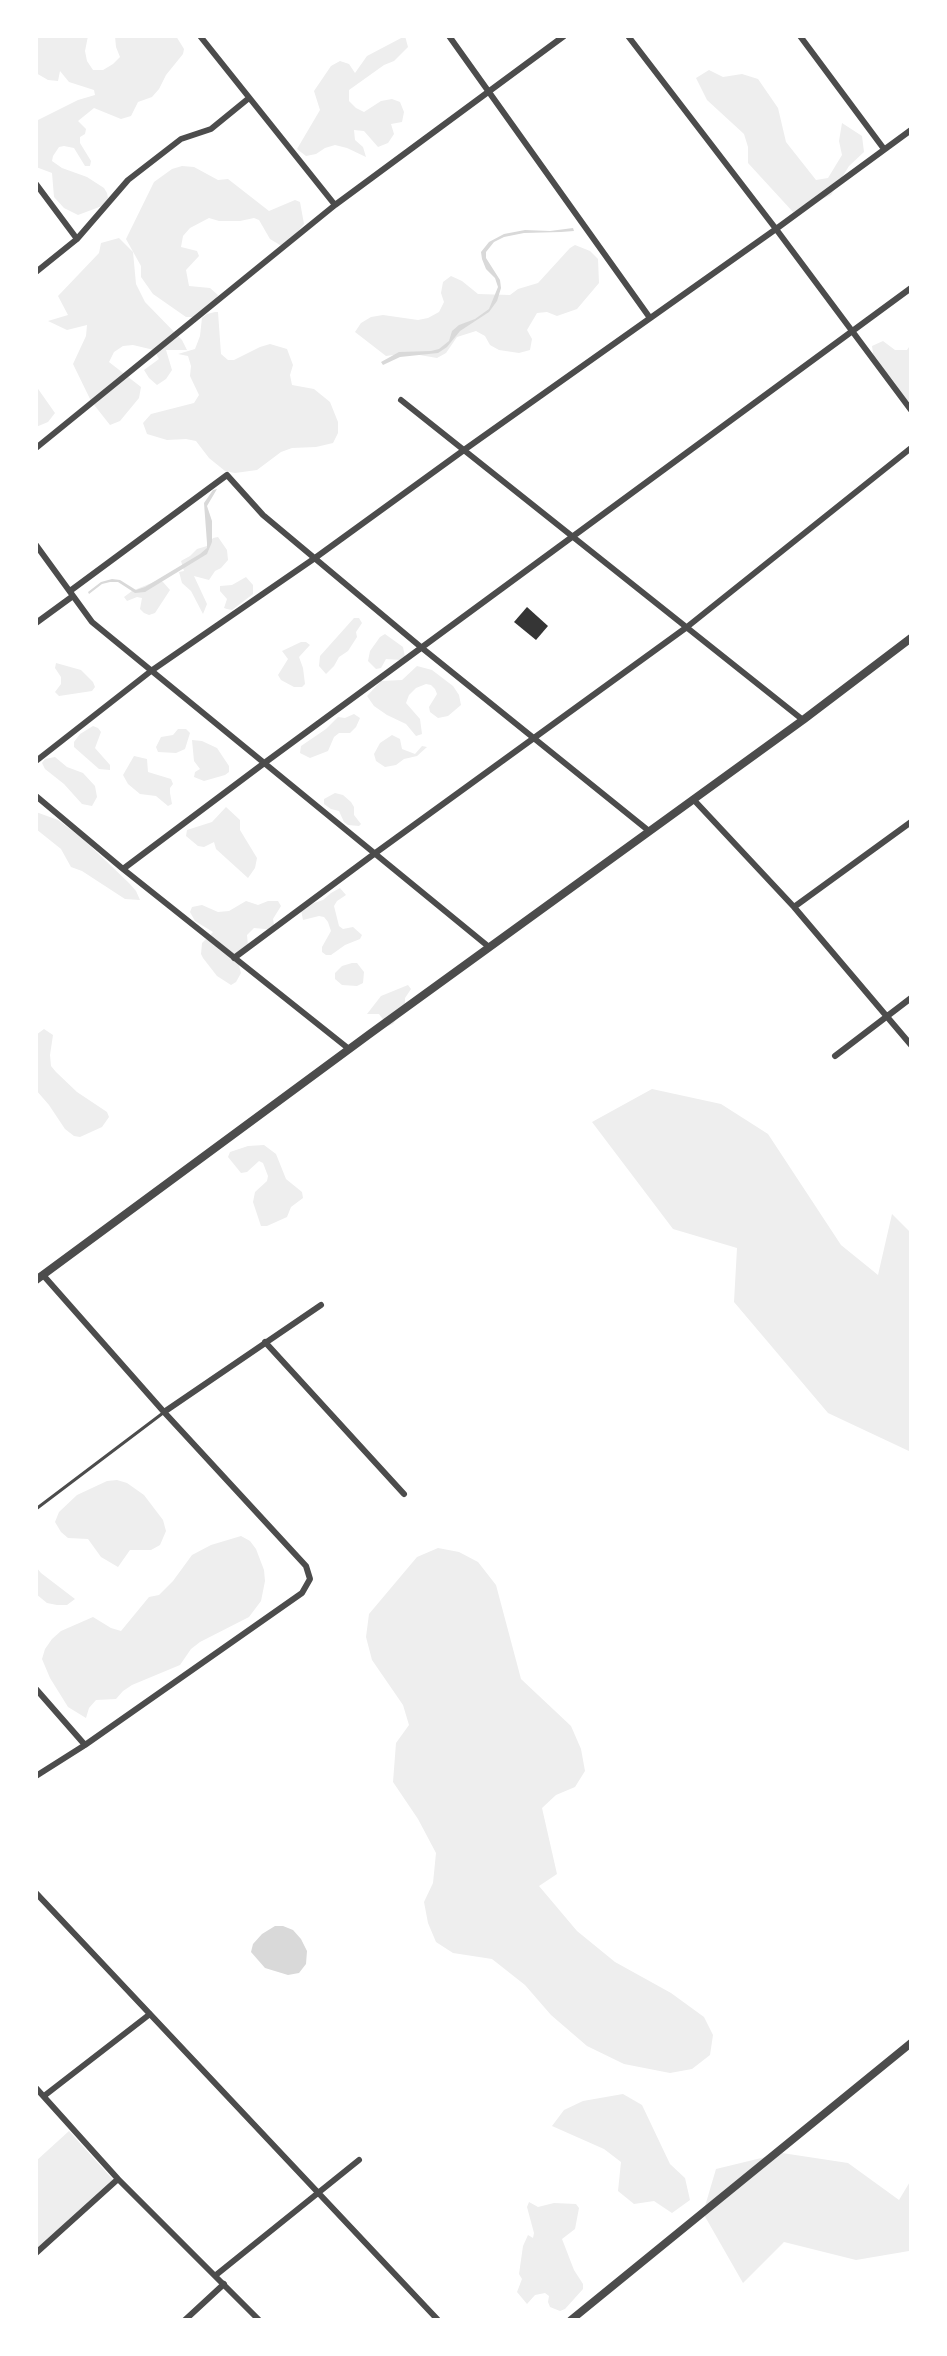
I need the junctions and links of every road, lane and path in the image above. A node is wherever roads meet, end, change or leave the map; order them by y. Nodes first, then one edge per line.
1 (200, 36) edge
2 (449, 36) edge
3 (564, 36) edge
4 (628, 36) edge
5 (800, 36) edge
6 (489, 91) junction
7 (249, 98) junction
8 (911, 130) edge
9 (884, 149) junction
10 (36, 184) edge
11 (335, 206) junction
12 (776, 229) junction
13 (77, 239) junction
14 (36, 272) edge
15 (911, 288) edge
16 (650, 318) junction
17 (851, 330) junction
18 (401, 400) dead end
19 (911, 410) edge
20 (36, 448) edge
21 (911, 448) edge
22 (464, 450) junction
23 (574, 536) junction
24 (36, 545) edge
25 (315, 558) junction
26 (72, 594) junction
27 (36, 623) edge
28 (687, 627) junction
29 (911, 638) edge
30 (422, 648) junction
31 (151, 671) junction
32 (804, 720) junction
33 (533, 737) junction
34 (36, 761) edge
35 (262, 764) junction
36 (36, 796) edge
37 (693, 799) junction
38 (911, 822) edge
39 (649, 831) junction
40 (374, 854) junction
41 (123, 869) junction
42 (794, 907) junction
43 (489, 947) junction
44 (234, 958) junction
45 (911, 998) edge
46 (885, 1016) junction
47 (911, 1045) edge
48 (350, 1049) junction
49 (835, 1056) dead end
50 (40, 1278) edge
51 (321, 1305) dead end
52 (265, 1342) junction
53 (164, 1412) junction
54 (404, 1494) dead end
55 (36, 1509) edge
56 (36, 1689) edge
57 (85, 1745) junction
58 (36, 1776) edge
59 (36, 1893) edge
60 (150, 2014) junction
61 (911, 2043) edge
62 (36, 2088) edge
63 (44, 2096) junction
64 (359, 2160) dead end
65 (118, 2179) junction
66 (317, 2193) junction
67 (36, 2253) edge
68 (216, 2275) junction
69 (224, 2284) junction
70 (185, 2320) edge
71 (259, 2320) edge
72 (438, 2320) edge
73 (571, 2320) edge

1 - 7 street
2 - 6 street
3 - 6 street
4 - 12 street
5 - 9 street
6 - 11 street
6 - 16 street
7 - 11 street
7 - 13 street
8 - 9 street
9 - 12 street
10 - 13 street
11 - 20 street
12 - 16 street
12 - 17 street
13 - 14 street
15 - 17 street
16 - 22 street
17 - 19 street
17 - 23 street
18 - 22 street
21 - 28 street
22 - 23 street
22 - 25 street
23 - 28 street
23 - 30 street
24 - 26 street
25 - 26 street
25 - 30 street
25 - 31 street
26 - 27 street
26 - 31 street
28 - 32 street
28 - 33 street
29 - 32 street
30 - 33 street
30 - 35 street
31 - 34 street
31 - 35 street
32 - 37 street
33 - 39 street
33 - 40 street
35 - 40 street
35 - 41 street
36 - 41 street
37 - 39 street
37 - 42 street
38 - 42 street
39 - 43 street
40 - 43 street
40 - 44 street
41 - 44 street
42 - 46 street
43 - 48 street
44 - 48 street
45 - 46 street
46 - 47 street
46 - 49 street
48 - 50 street
50 - 53 street
51 - 52 street
52 - 53 street
52 - 54 street
53 - 55 lane
53 - 57 street
56 - 57 street
57 - 58 street
59 - 60 street
60 - 63 street
60 - 66 street
61 - 73 street
62 - 63 street
63 - 65 street
64 - 66 street
65 - 67 street
65 - 68 street
66 - 68 street
66 - 72 street
68 - 69 street
69 - 70 street
69 - 71 street

